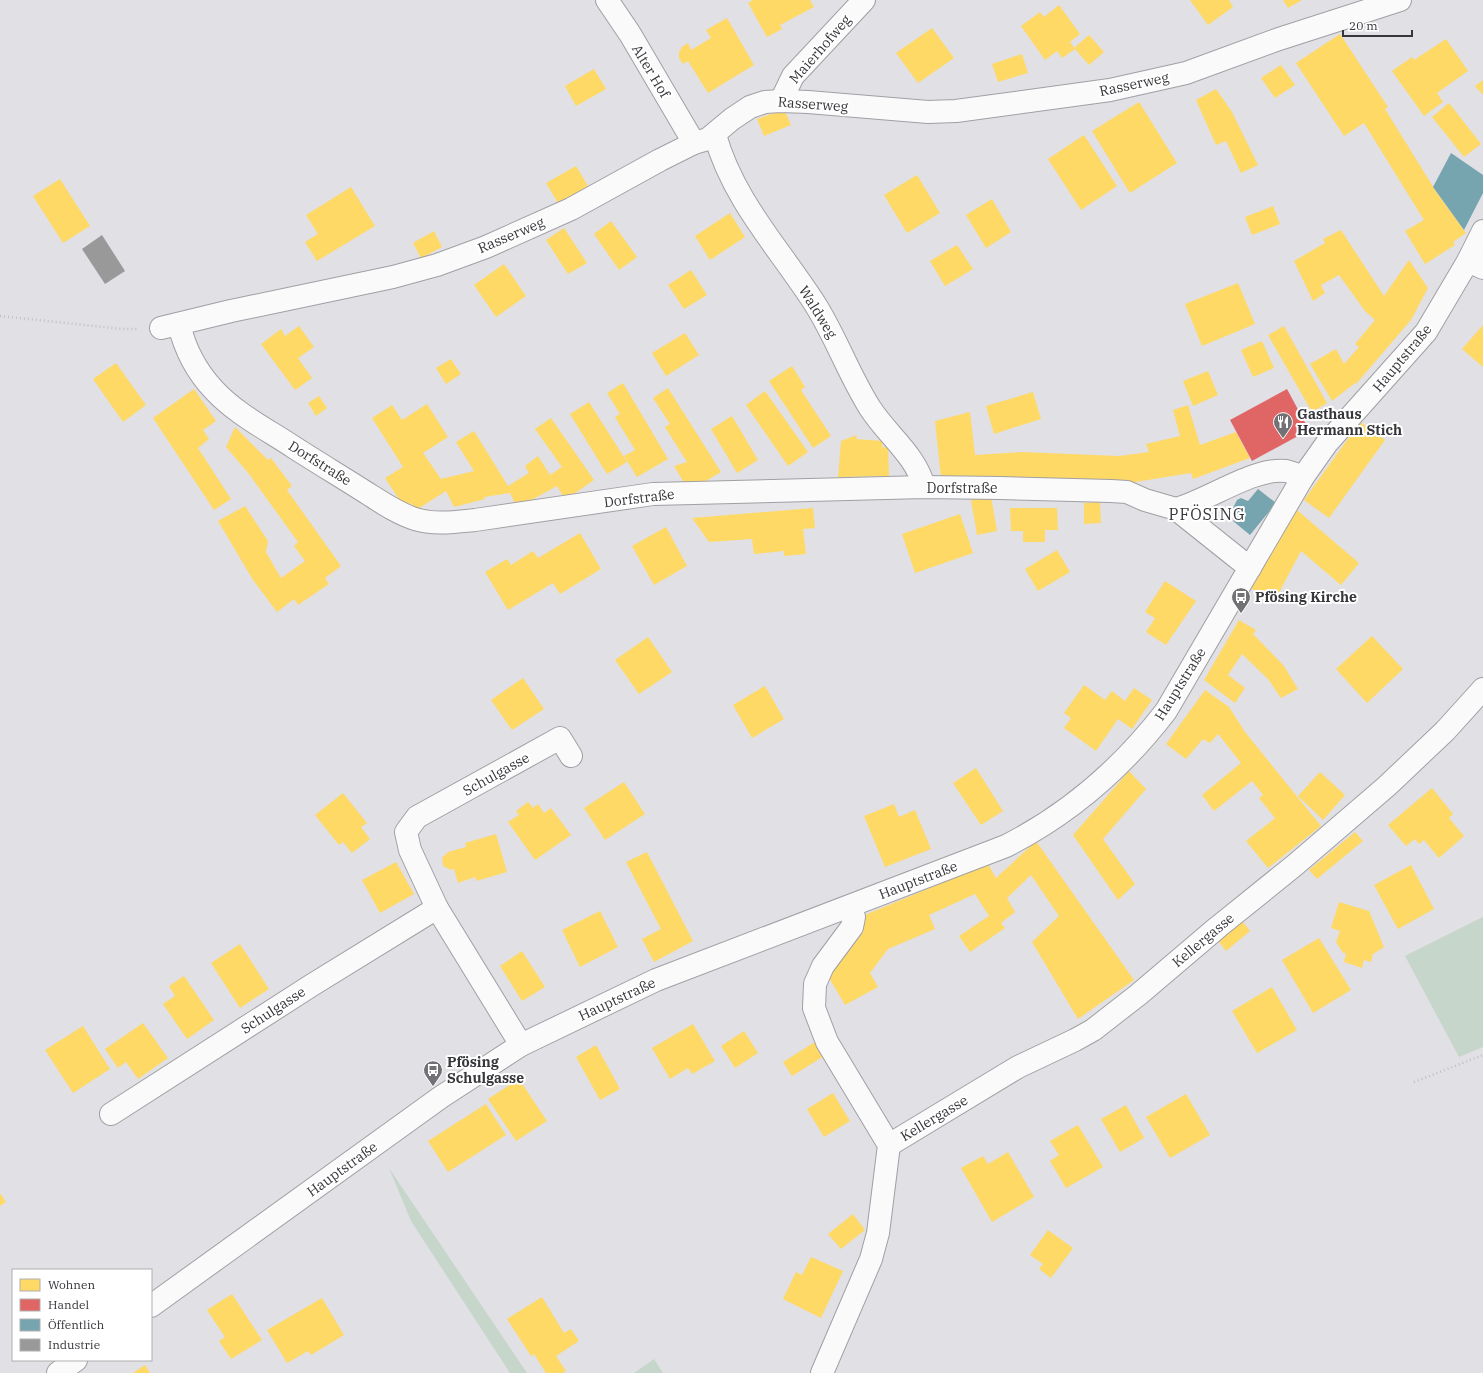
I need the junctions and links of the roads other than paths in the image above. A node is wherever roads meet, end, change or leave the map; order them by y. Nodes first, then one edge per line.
1 (607, 0) edge
2 (864, 0) edge
3 (1400, 0) edge
4 (781, 101) junction
5 (715, 135) junction
6 (694, 143) junction
7 (1483, 231) edge
8 (1476, 264) edge
9 (170, 326) joint
10 (1303, 477) junction
11 (924, 488) junction
12 (1176, 509) junction
13 (1250, 568) junction
14 (1483, 690) edge
15 (571, 756) dead end
16 (851, 906) junction
17 (438, 908) junction
18 (521, 1045) junction
19 (111, 1114) dead end
20 (889, 1145) junction
21 (152, 1305) edge
22 (75, 1361) edge
23 (58, 1373) edge
24 (822, 1373) edge

1 - 6 street, Alter Hof
2 - 4 street, Maierhofweg
3 - 4 street, Rasserweg
4 - 5 street, Rasserweg
5 - 6 street, Rasserweg
5 - 11 street, Waldweg
6 - 9 street, Rasserweg
7 - 8 street, Hauptstraße
8 - 10 street, Hauptstraße
9 - 11 street, Dorfstraße
10 - 12 street
10 - 13 street, Hauptstraße
11 - 12 street, Dorfstraße
12 - 13 street, Dorfstraße
13 - 16 street, Hauptstraße
14 - 20 street, Kellergasse
15 - 17 street, Schulgasse
16 - 18 street, Hauptstraße
16 - 20 street
17 - 18 street, Schulgasse
17 - 19 street, Schulgasse
18 - 21 street, Hauptstraße
20 - 24 street
22 - 23 street

